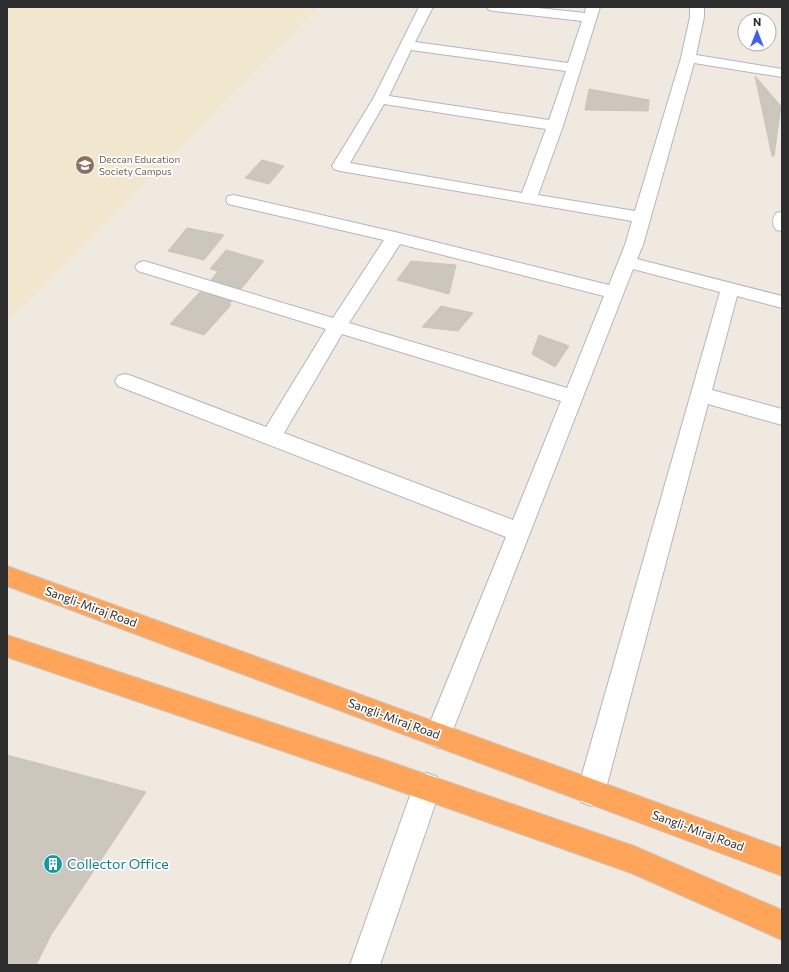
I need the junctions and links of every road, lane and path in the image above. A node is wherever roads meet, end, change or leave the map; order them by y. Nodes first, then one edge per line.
1 (426, 7) edge
2 (498, 7) edge
3 (697, 7) edge
4 (591, 12) edge
5 (406, 45) junction
6 (688, 58) junction
7 (574, 68) junction
8 (782, 73) edge
9 (380, 99) junction
10 (555, 126) junction
11 (528, 199) junction
12 (234, 200) dead end
13 (642, 217) junction
14 (782, 217) edge
15 (782, 226) edge
16 (396, 237) junction
17 (627, 262) junction
18 (144, 267) dead end
19 (730, 288) junction
20 (615, 293) junction
21 (782, 302) edge
22 (338, 325) junction
23 (125, 381) dead end
24 (701, 394) junction
25 (573, 397) junction
26 (782, 417) edge
27 (270, 437) junction
28 (519, 532) junction
29 (7, 576) edge
30 (7, 646) edge
31 (438, 735) junction
32 (427, 787) junction
33 (591, 792) junction
34 (782, 862) edge
35 (782, 925) edge
36 (365, 965) edge

1 - 5 street
2 - 4 street
3 - 6 street
4 - 7 street
5 - 7 street
5 - 9 street
6 - 8 street
6 - 13 street
7 - 10 street
9 - 10 street
9 - 11 street
10 - 11 street
11 - 13 street
12 - 16 street
13 - 17 street
14 - 15 street
16 - 20 street
16 - 22 street
17 - 19 street
17 - 20 street
18 - 22 street
19 - 21 street
19 - 24 street
20 - 25 street
22 - 25 street
22 - 27 street
23 - 27 street
24 - 26 street
24 - 33 street
25 - 28 street
27 - 28 street
28 - 31 street
29 - 31 highway, Sangli-Miraj Road
30 - 32 highway
31 - 33 highway, Sangli-Miraj Road
32 - 35 highway
32 - 36 street
33 - 34 highway, Sangli-Miraj Road

